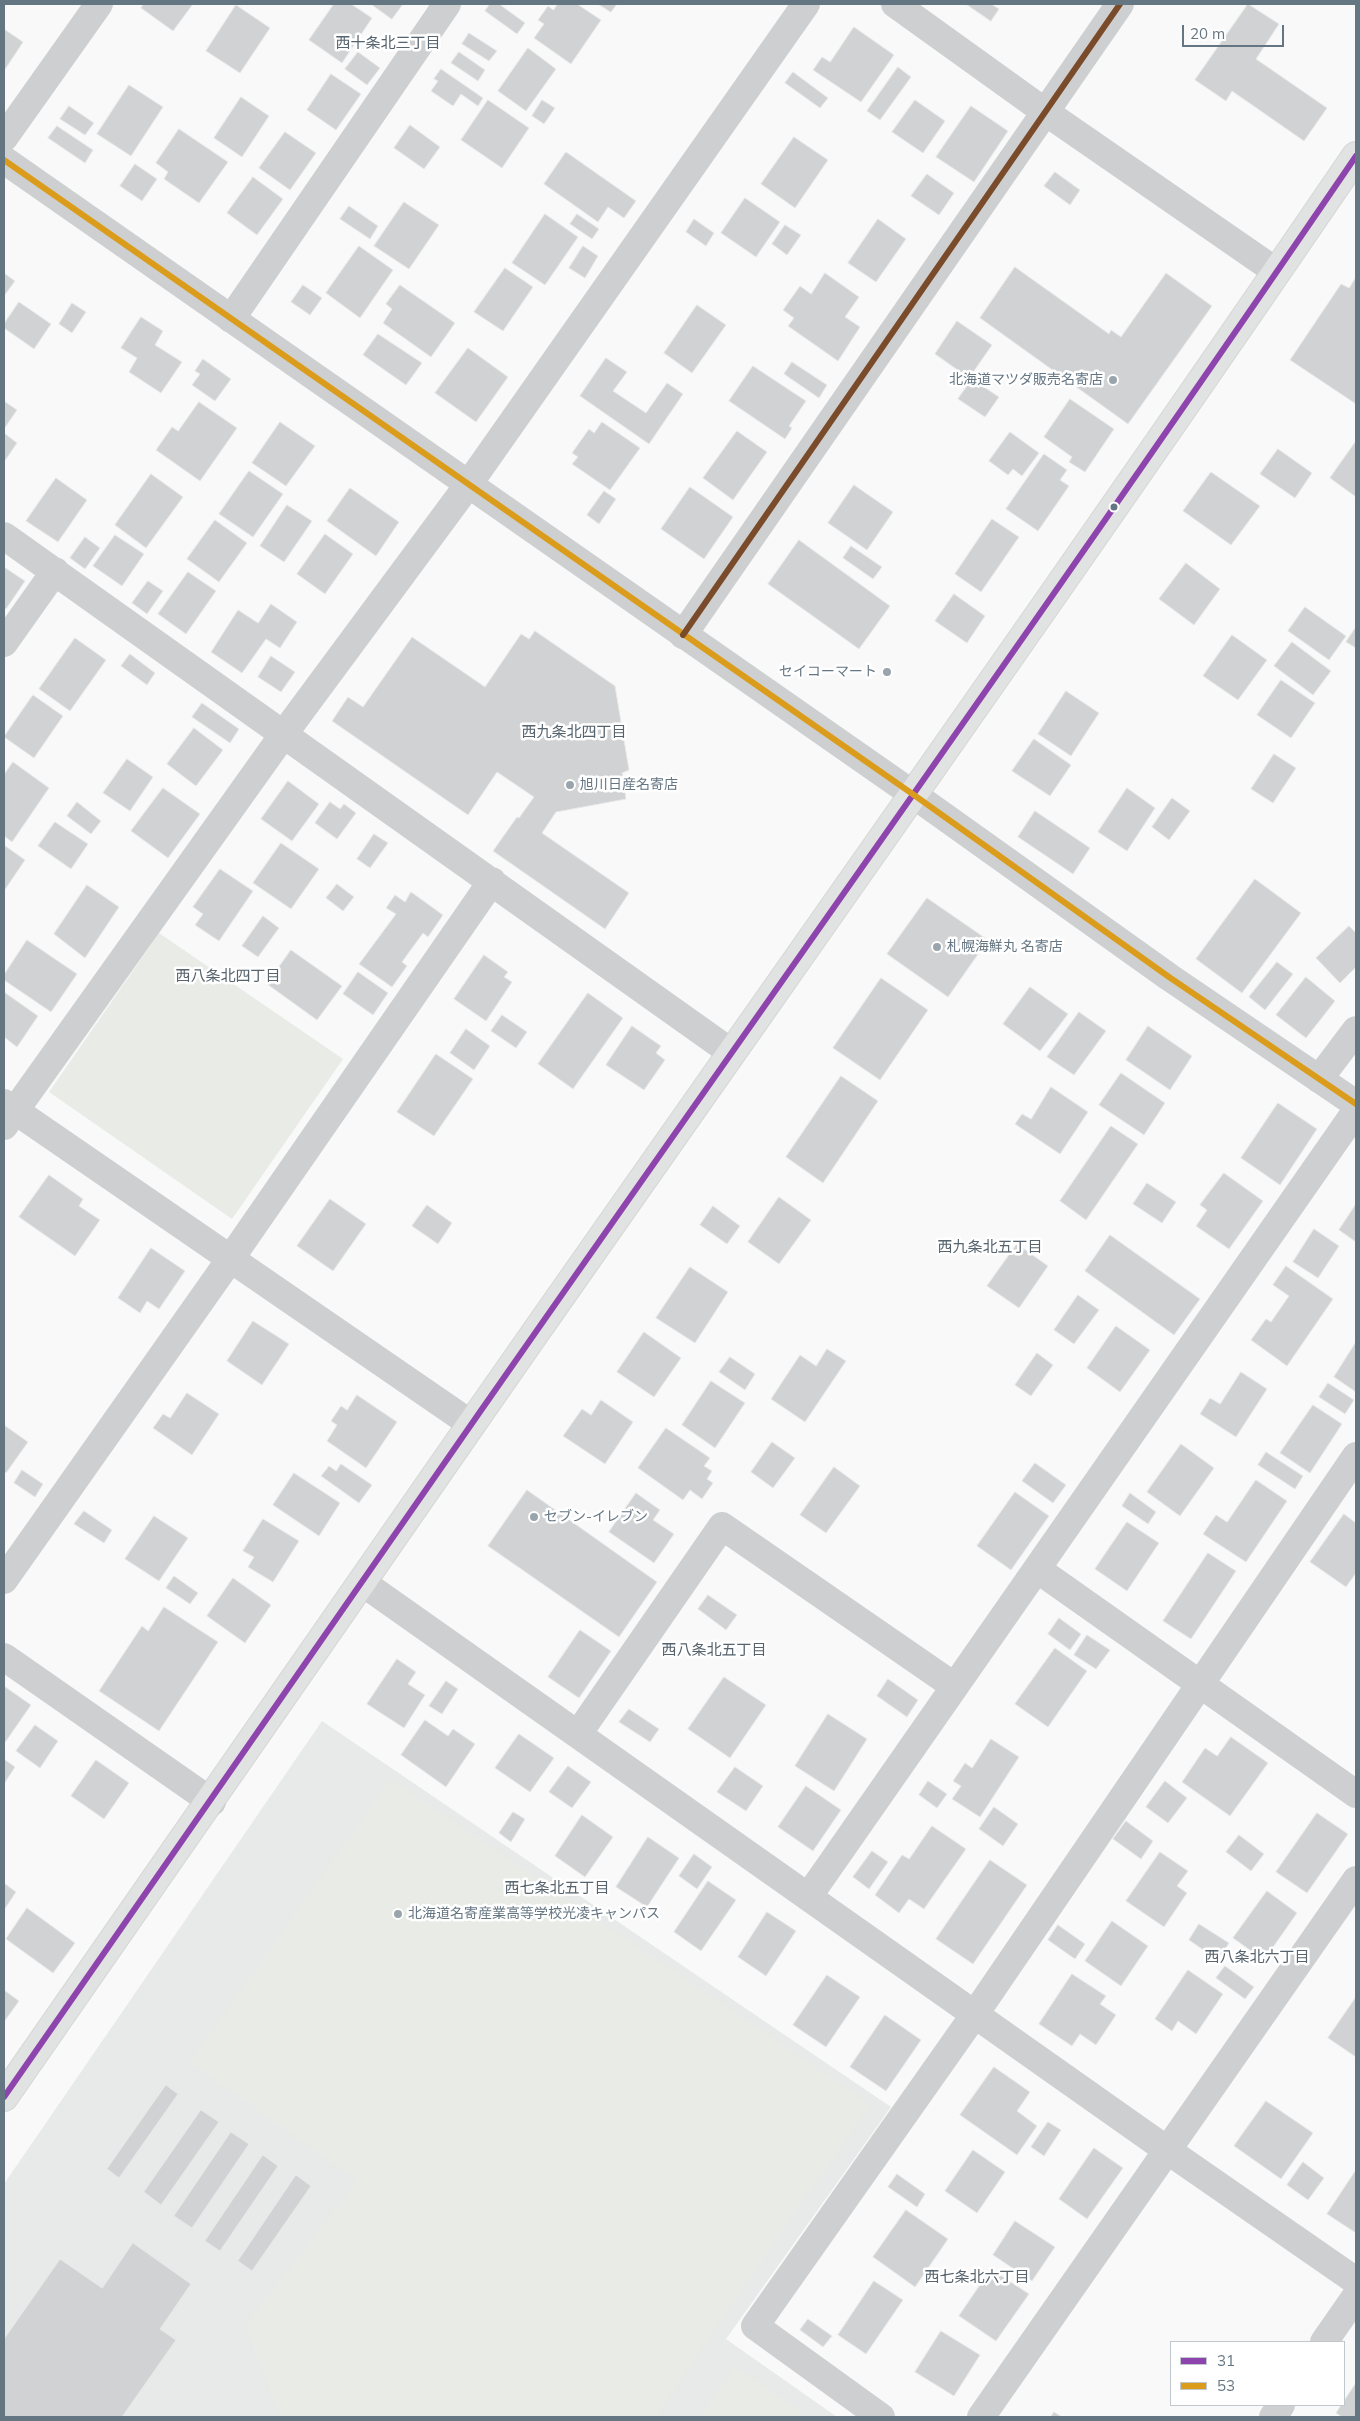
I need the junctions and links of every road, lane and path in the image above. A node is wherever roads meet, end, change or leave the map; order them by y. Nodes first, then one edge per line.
1 (99, 4) edge
2 (447, 4) edge
3 (806, 4) edge
4 (895, 4) edge
5 (1120, 4) edge
6 (1044, 111) junction
7 (4, 138) edge
8 (1356, 156) edge
9 (4, 160) edge
10 (1277, 272) junction
11 (231, 319) junction
12 (468, 485) junction
13 (4, 536) edge
14 (55, 571) junction
15 (683, 635) junction
16 (4, 643) edge
17 (283, 735) junction
18 (914, 795) junction
19 (492, 882) junction
20 (1356, 1030) edge
21 (732, 1053) junction
22 (1319, 1079) junction
23 (1356, 1104) edge
24 (1356, 1111) edge
25 (8, 1113) edge
26 (231, 1258) junction
27 (472, 1424) junction
28 (1356, 1456) edge
29 (1038, 1569) junction
30 (4, 1580) edge
31 (363, 1583) junction
32 (4, 1657) edge
33 (1199, 1683) junction
34 (954, 1686) junction
35 (578, 1734) junction
36 (1353, 1785) edge
37 (212, 1802) junction
38 (1356, 1880) edge
39 (808, 1897) junction
40 (975, 2014) junction
41 (4, 2097) edge
42 (1167, 2150) junction
43 (1356, 2281) edge
44 (1356, 2296) edge
45 (1325, 2341) edge
46 (1280, 2406) edge
47 (881, 2417) edge
48 (981, 2417) edge
49 (1272, 2417) edge

1 - 7 street
2 - 11 street
3 - 12 street
4 - 6 street
5 - 6 street
6 - 10 street
6 - 15 street
8 - 10 highway
9 - 11 street
10 - 18 highway
11 - 12 street
12 - 15 street
12 - 17 street
13 - 14 street
14 - 16 street
14 - 17 street
15 - 18 street
17 - 19 street
17 - 25 street
18 - 21 highway
18 - 22 street
19 - 21 street
19 - 26 street
20 - 22 street
21 - 27 highway
22 - 23 street
24 - 29 street
25 - 26 street
26 - 27 street
26 - 30 street
27 - 31 highway
28 - 33 street
29 - 33 street
29 - 34 street
31 - 35 street
31 - 37 highway
32 - 37 street
33 - 36 street
33 - 40 street
34 - 35 street
34 - 39 street
35 - 39 street
37 - 41 highway
38 - 42 street
39 - 40 street
40 - 42 street
40 - 47 street
42 - 43 street
42 - 48 street
44 - 45 street
46 - 49 street

